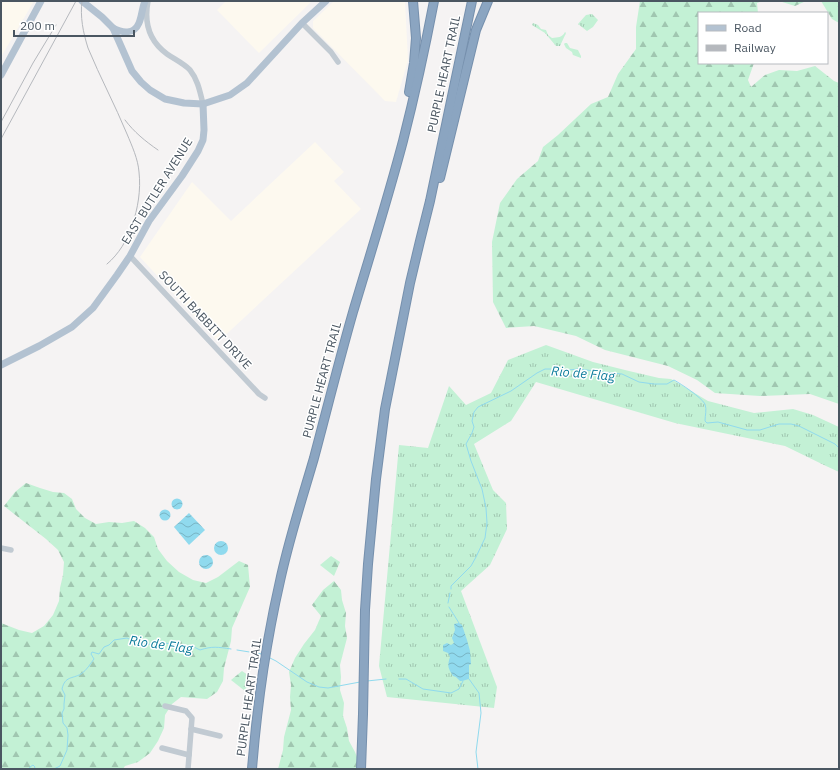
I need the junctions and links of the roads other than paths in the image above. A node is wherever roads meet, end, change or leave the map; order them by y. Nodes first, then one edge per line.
1 (42, 1) edge
2 (82, 1) edge
3 (145, 1) edge
4 (148, 1) edge
5 (326, 1) edge
6 (413, 1) edge
7 (434, 1) edge
8 (472, 1) edge
9 (488, 1) edge
10 (302, 23) junction
11 (112, 28) junction
12 (338, 62) dead end
13 (1, 75) edge
14 (203, 104) junction
15 (430, 201) junction
16 (375, 241) junction
17 (130, 256) junction
18 (1, 365) edge
19 (265, 398) dead end
20 (1, 548) edge
21 (10, 550) dead end
22 (165, 706) dead end
23 (192, 729) junction
24 (220, 736) dead end
25 (162, 748) dead end
26 (189, 755) junction
27 (188, 769) edge
28 (252, 769) edge
29 (361, 769) edge

1 - 13 main road
2 - 11 main road
3 - 11 main road
4 - 14 street
5 - 10 main road
6 - 16 highway
7 - 16 highway, PURPLE HEART TRAIL
8 - 15 highway, PURPLE HEART TRAIL
9 - 15 highway
10 - 12 street
10 - 14 main road
11 - 14 main road
14 - 17 main road, EAST BUTLER AVENUE
15 - 29 highway, PURPLE HEART TRAIL
16 - 28 highway, PURPLE HEART TRAIL
17 - 18 main road, EAST BUTLER AVENUE
17 - 19 street, SOUTH BABBITT DRIVE
20 - 21 street
22 - 23 street
23 - 24 street
23 - 26 street
25 - 26 street
26 - 27 street

